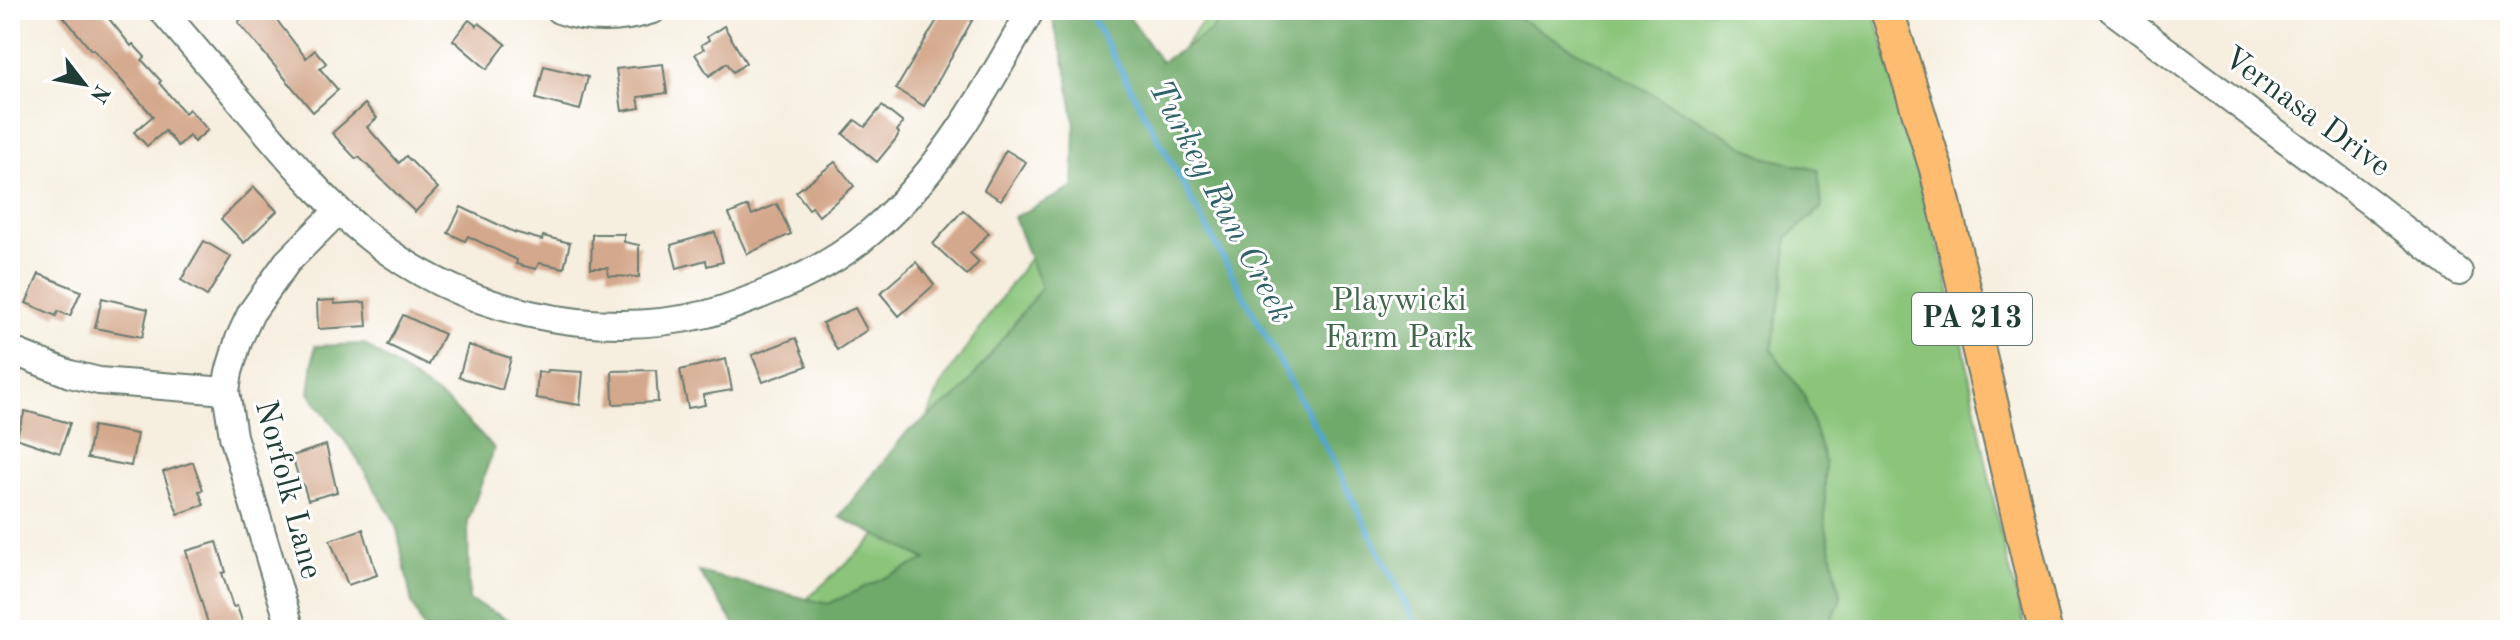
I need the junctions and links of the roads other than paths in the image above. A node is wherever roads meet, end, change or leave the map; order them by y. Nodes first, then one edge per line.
1 (162, 10) edge
2 (559, 10) edge
3 (653, 10) edge
4 (1031, 10) edge
5 (1887, 10) edge
6 (2112, 10) edge
7 (338, 211) junction
8 (2459, 272) dead end
9 (10, 350) edge
10 (226, 391) junction
11 (291, 630) edge
12 (2045, 630) edge

1 - 7 street
2 - 3 street
4 - 7 street
5 - 12 main road, PA 213
6 - 8 street, Vernasa Drive
7 - 10 street, Norfolk Lane
9 - 10 street
10 - 11 street, Norfolk Lane

